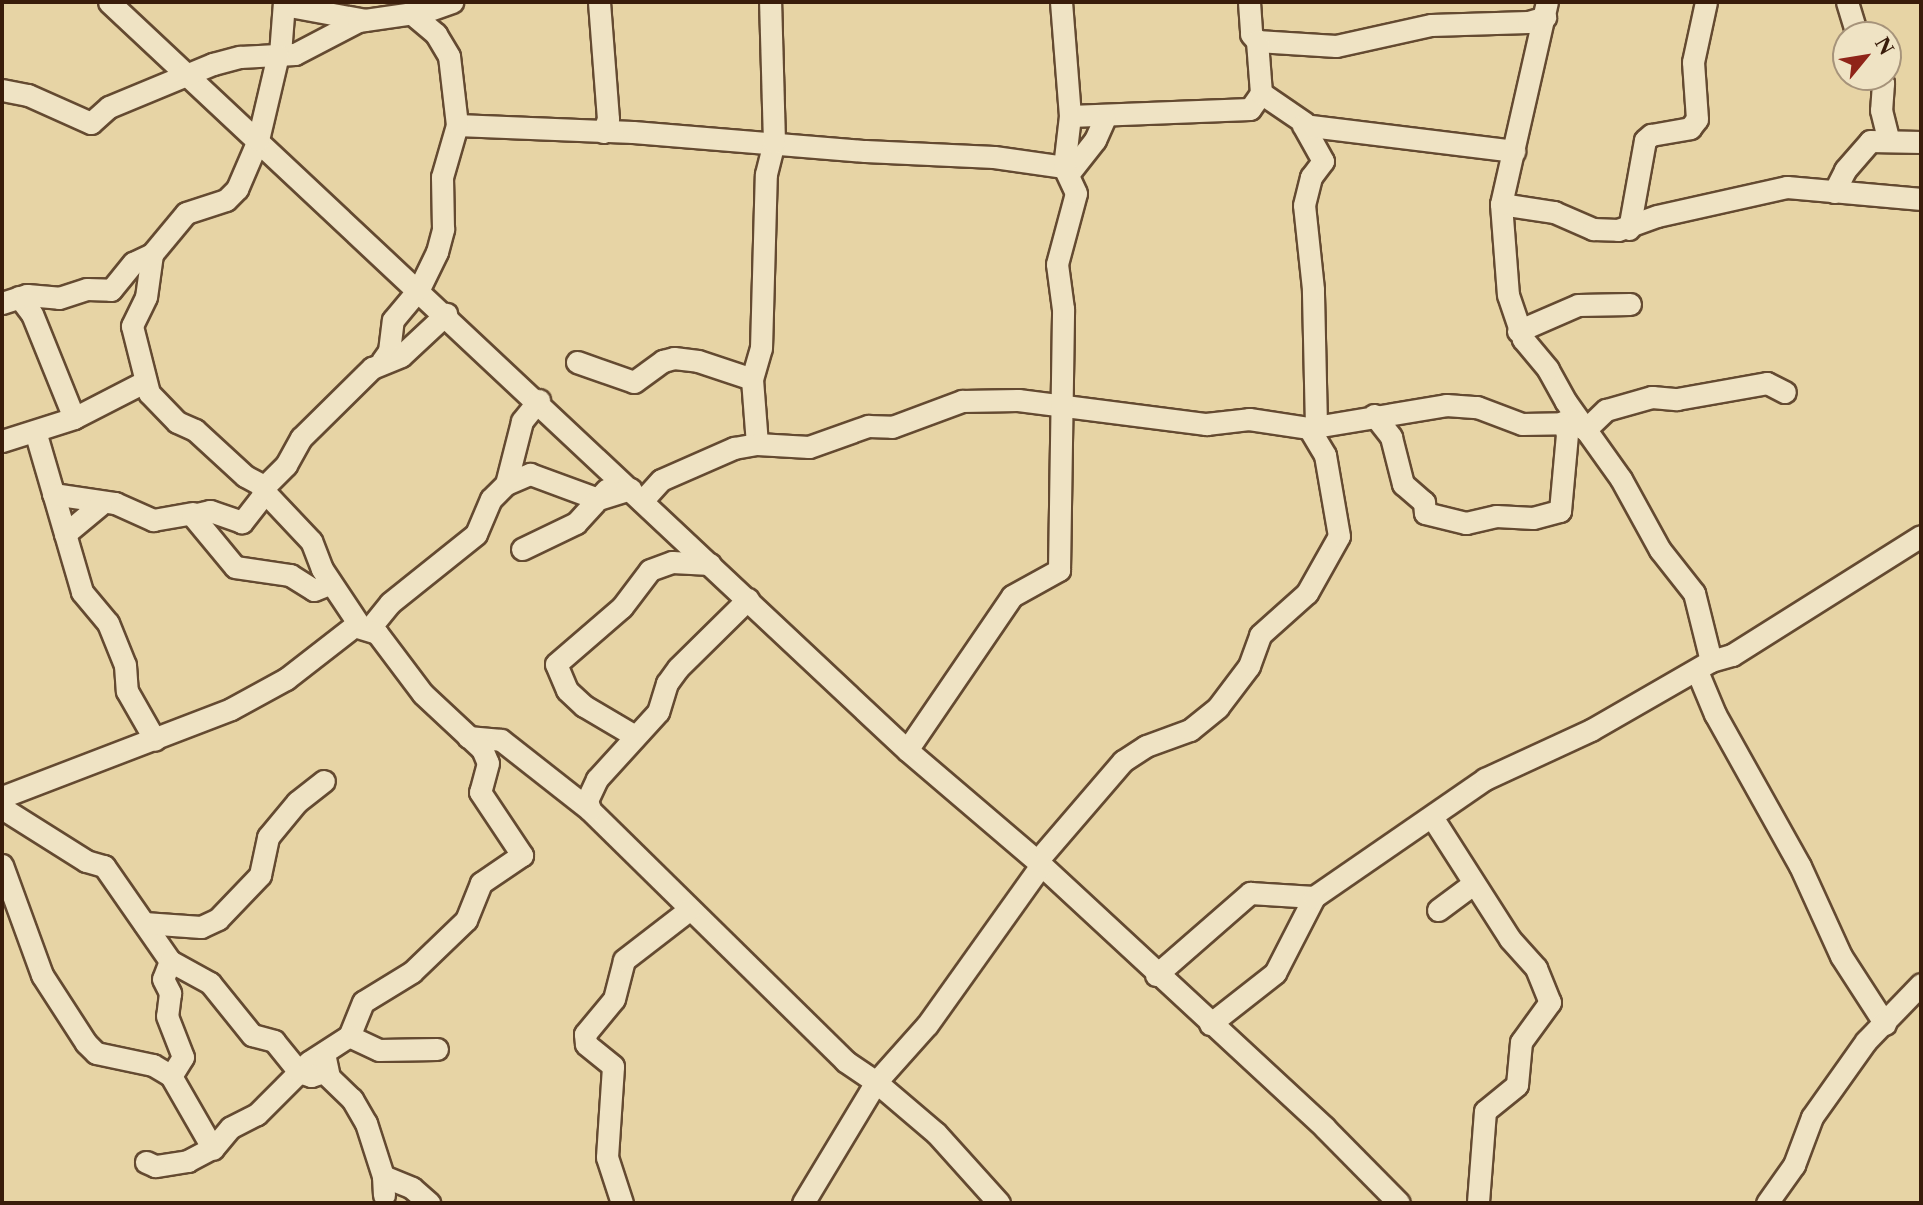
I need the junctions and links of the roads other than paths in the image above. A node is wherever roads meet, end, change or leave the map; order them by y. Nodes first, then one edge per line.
1 (109, 2) edge
2 (452, 2) edge
3 (599, 2) edge
4 (770, 2) edge
5 (1061, 2) edge
6 (1249, 2) edge
7 (1706, 2) edge
8 (1847, 2) edge
9 (284, 3) edge
10 (1546, 9) edge
11 (411, 13) junction
12 (365, 20) junction
13 (1853, 21) edge
14 (1257, 41) junction
15 (279, 54) junction
16 (190, 76) junction
17 (2, 90) edge
18 (1880, 91) edge
19 (1261, 93) junction
20 (1070, 116) junction
21 (1105, 117) junction
22 (1305, 123) junction
23 (457, 125) junction
24 (612, 128) junction
25 (1888, 138) junction
26 (737, 139) junction
27 (258, 140) junction
28 (774, 142) junction
29 (1921, 142) edge
30 (1514, 150) junction
31 (1067, 170) junction
32 (766, 174) junction
33 (1834, 192) junction
34 (1921, 199) edge
35 (1502, 204) junction
36 (1629, 229) junction
37 (152, 254) junction
38 (419, 289) junction
39 (11, 300) edge
40 (1629, 304) dead end
41 (446, 314) junction
42 (1518, 331) junction
43 (382, 361) junction
44 (577, 362) dead end
45 (752, 379) junction
46 (144, 382) junction
47 (1785, 392) dead end
48 (538, 400) junction
49 (1062, 404) junction
50 (1374, 415) junction
51 (74, 418) junction
52 (1576, 425) junction
53 (1320, 426) junction
54 (35, 431) junction
55 (2, 442) edge
56 (757, 444) junction
57 (612, 471) junction
58 (506, 484) junction
59 (264, 490) junction
60 (53, 494) junction
61 (636, 495) junction
62 (598, 499) junction
63 (101, 504) junction
64 (192, 513) junction
65 (242, 522) junction
66 (65, 534) junction
67 (1921, 536) edge
68 (522, 549) dead end
69 (223, 555) junction
70 (710, 564) junction
71 (331, 583) junction
72 (748, 599) junction
73 (365, 627) junction
74 (1704, 666) junction
75 (635, 736) junction
76 (468, 737) junction
77 (155, 740) junction
78 (907, 750) junction
79 (324, 781) dead end
80 (2, 797) edge
81 (2, 808) edge
82 (590, 810) junction
83 (1432, 817) junction
84 (1039, 863) junction
85 (2, 865) edge
86 (1473, 884) junction
87 (1314, 897) junction
88 (690, 909) junction
89 (1438, 910) dead end
90 (144, 923) junction
91 (170, 961) junction
92 (1156, 975) junction
93 (1921, 984) edge
94 (1210, 1024) junction
95 (1885, 1024) junction
96 (349, 1037) junction
97 (438, 1049) dead end
98 (326, 1063) junction
99 (299, 1072) junction
100 (171, 1076) junction
101 (876, 1082) junction
102 (214, 1141) junction
103 (146, 1162) dead end
104 (385, 1189) edge
105 (429, 1203) edge
106 (621, 1203) edge
107 (803, 1203) edge
108 (999, 1203) edge
109 (1399, 1203) edge
110 (1478, 1203) edge
111 (1767, 1203) edge

1 - 16 street
2 - 11 street
3 - 24 street
4 - 28 street
5 - 20 street
6 - 14 street
7 - 36 street
8 - 13 street
9 - 12 street
9 - 15 street
10 - 14 street
10 - 30 street
11 - 12 street
11 - 23 street
12 - 15 street
14 - 19 street
15 - 16 street
15 - 27 street
16 - 17 street
16 - 27 street
18 - 25 street
19 - 21 street
19 - 22 street
20 - 21 street
20 - 31 street
21 - 31 street
22 - 30 street
22 - 53 street
23 - 24 street
23 - 38 street
24 - 26 street
25 - 29 street
25 - 33 street
26 - 28 street
26 - 32 street
27 - 37 street
27 - 38 street
28 - 31 street
28 - 32 street
30 - 35 street
31 - 49 street
32 - 45 street
33 - 34 street
33 - 36 street
35 - 36 street
35 - 42 street
37 - 39 street
37 - 46 street
38 - 41 street
38 - 43 street
39 - 51 street
40 - 42 street
41 - 43 street
41 - 48 street
42 - 52 street
43 - 59 street
44 - 45 street
45 - 56 street
46 - 51 street
46 - 59 street
47 - 52 street
48 - 57 street
48 - 58 street
49 - 53 street
49 - 56 street
49 - 78 street
50 - 52 street
50 - 52 street
50 - 53 street
51 - 54 street
52 - 74 street
53 - 84 street
54 - 55 street
54 - 60 street
56 - 61 street
57 - 61 street
57 - 62 street
58 - 62 street
58 - 73 street
59 - 65 street
59 - 71 street
60 - 63 street
60 - 66 street
61 - 62 street
61 - 70 street
62 - 68 street
63 - 64 street
63 - 66 street
64 - 65 street
64 - 69 street
65 - 69 street
66 - 77 street
67 - 74 street
69 - 71 street
70 - 72 street
70 - 75 street
71 - 73 street
72 - 75 street
72 - 78 street
73 - 76 street
73 - 77 street
74 - 83 street
74 - 95 street
75 - 82 street
76 - 82 street
76 - 96 street
77 - 80 street
78 - 84 street
79 - 90 street
81 - 90 street
82 - 88 street
83 - 86 street
83 - 87 street
84 - 92 street
84 - 101 street
85 - 100 street
86 - 89 street
86 - 110 street
87 - 92 street
87 - 94 street
88 - 101 street
88 - 106 street
90 - 91 street
91 - 99 street
91 - 100 street
92 - 94 street
93 - 95 street
94 - 109 street
95 - 111 street
96 - 97 street
96 - 98 street
98 - 99 street
98 - 104 street
99 - 102 street
100 - 102 street
101 - 107 street
101 - 108 street
102 - 103 street
104 - 105 street

